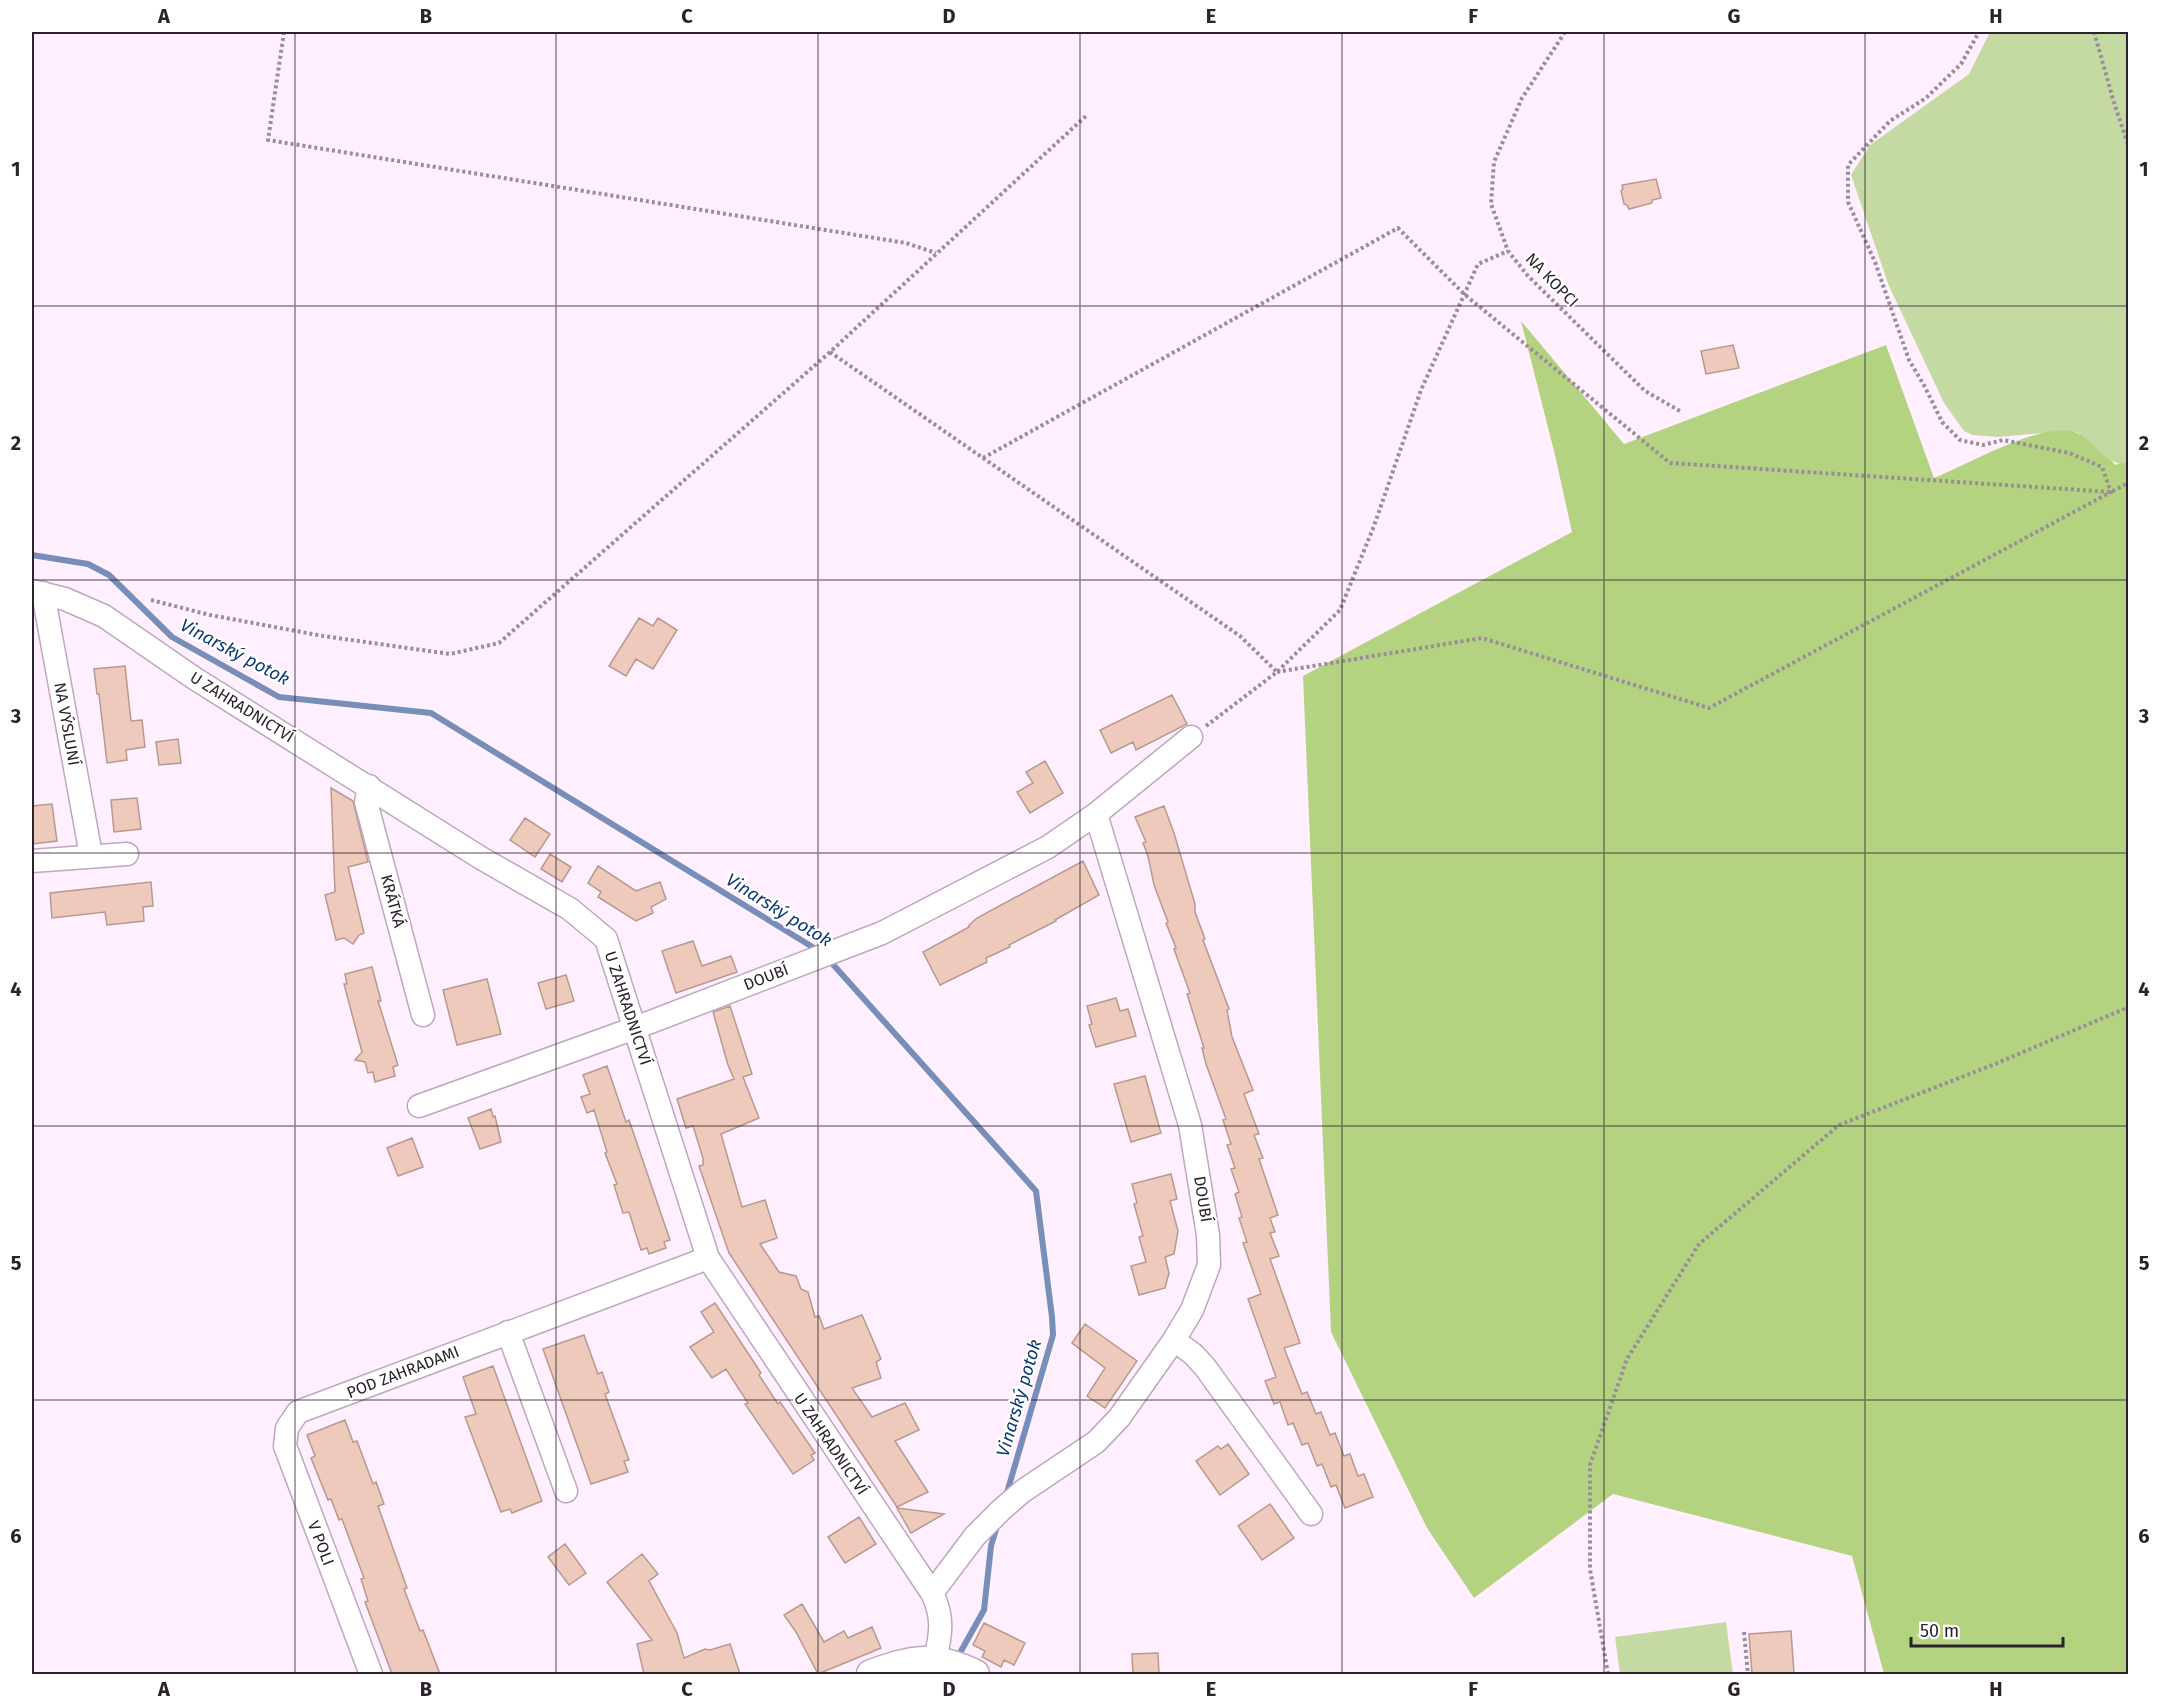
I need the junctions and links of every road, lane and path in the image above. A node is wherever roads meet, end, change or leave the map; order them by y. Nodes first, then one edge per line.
1 (284, 32) edge
2 (1565, 32) edge
3 (1979, 32) edge
4 (2094, 32) edge
5 (1088, 115) dead end
6 (2128, 144) edge
7 (1508, 251) junction
8 (936, 253) junction
9 (1464, 294) junction
10 (830, 352) junction
11 (1680, 411) dead end
12 (983, 458) junction
13 (2128, 483) edge
14 (2111, 492) junction
15 (37, 592) edge
16 (151, 600) dead end
17 (1277, 672) junction
18 (1191, 737) joint
19 (369, 786) junction
20 (1096, 814) junction
21 (127, 854) dead end
22 (91, 855) junction
23 (32, 861) edge
24 (2128, 1005) edge
25 (423, 1015) dead end
26 (635, 1028) junction
27 (419, 1106) dead end
28 (708, 1258) junction
29 (508, 1332) junction
30 (1174, 1340) junction
31 (298, 1412) joint
32 (566, 1491) dead end
33 (1311, 1514) dead end
34 (932, 1593) junction
35 (1744, 1632) dead end
36 (935, 1660) junction
37 (371, 1674) edge
38 (871, 1674) edge
39 (975, 1674) edge
40 (1608, 1674) edge
41 (1748, 1674) edge

1 - 8 path
2 - 7 path, NA KOPCI
3 - 14 path
4 - 6 path
5 - 8 path
7 - 9 path
7 - 11 path, NA KOPCI
8 - 10 path
9 - 12 path
9 - 14 path
9 - 17 path
10 - 12 path
10 - 16 path
12 - 17 path
13 - 14 path
14 - 17 path
15 - 19 street, U ZAHRADNICTVÍ
15 - 22 street, NA VÝSLUNÍ
17 - 18 path
18 - 20 street, DOUBÍ
19 - 25 street, KRÁTKÁ
19 - 26 street, U ZAHRADNICTVÍ
20 - 26 street, DOUBÍ
20 - 30 street, DOUBÍ
21 - 22 street
22 - 23 street
24 - 40 path
26 - 27 street, DOUBÍ
26 - 28 street, U ZAHRADNICTVÍ
28 - 29 street, POD ZAHRADAMI
28 - 34 street, U ZAHRADNICTVÍ
29 - 31 street, POD ZAHRADAMI
29 - 32 street
30 - 33 street
30 - 34 street, DOUBÍ
31 - 37 street, V POLI
34 - 36 street, U ZAHRADNICTVÍ
35 - 41 path
36 - 38 street
36 - 39 street

